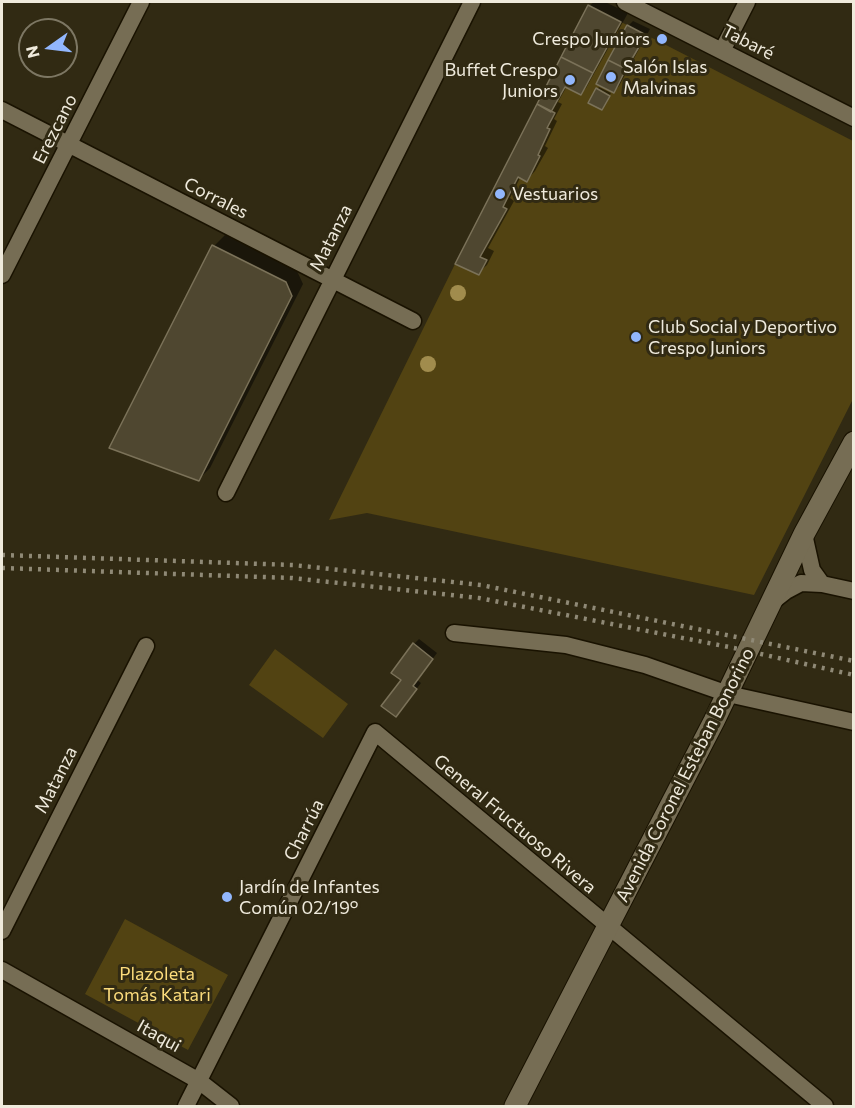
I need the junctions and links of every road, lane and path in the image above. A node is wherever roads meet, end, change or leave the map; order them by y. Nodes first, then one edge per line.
1 (141, 2) edge
2 (472, 2) edge
3 (625, 2) edge
4 (747, 2) edge
5 (722, 51) junction
6 (2, 110) edge
7 (854, 118) edge
8 (69, 145) junction
9 (2, 275) edge
10 (332, 279) junction
11 (413, 321) dead end
12 (854, 442) edge
13 (226, 493) dead end
14 (804, 534) junction
15 (822, 584) junction
16 (854, 591) edge
17 (772, 603) junction
18 (454, 633) dead end
19 (146, 646) dead end
20 (728, 694) junction
21 (854, 722) edge
22 (375, 732) joint
23 (608, 928) junction
24 (2, 931) edge
25 (2, 970) edge
26 (199, 1081) junction
27 (186, 1107) edge
28 (231, 1107) edge
29 (515, 1107) edge
30 (825, 1107) edge

1 - 8 street, Erezcano
2 - 10 street, Matanza
3 - 5 street, Tabaré
4 - 5 street
5 - 7 street, Tabaré
6 - 8 street, Corrales
8 - 9 street, Erezcano
8 - 10 street, Corrales
10 - 11 street, Corrales
10 - 13 street, Matanza
12 - 14 street, Avenida Coronel Esteban Bonorino
14 - 15 street
14 - 17 street, Avenida Coronel Esteban Bonorino
15 - 16 street
15 - 17 street
17 - 20 street, Avenida Coronel Esteban Bonorino
18 - 20 street
19 - 24 street, Matanza
20 - 21 street
20 - 23 street, Avenida Coronel Esteban Bonorino
22 - 23 street, General Fructuoso Rivera
22 - 26 street, Charrúa
23 - 29 street, Avenida Coronel Esteban Bonorino
23 - 30 street, General Fructuoso Rivera
25 - 26 street, Itaqui
26 - 27 street, Charrúa
26 - 28 street, Itaqui

